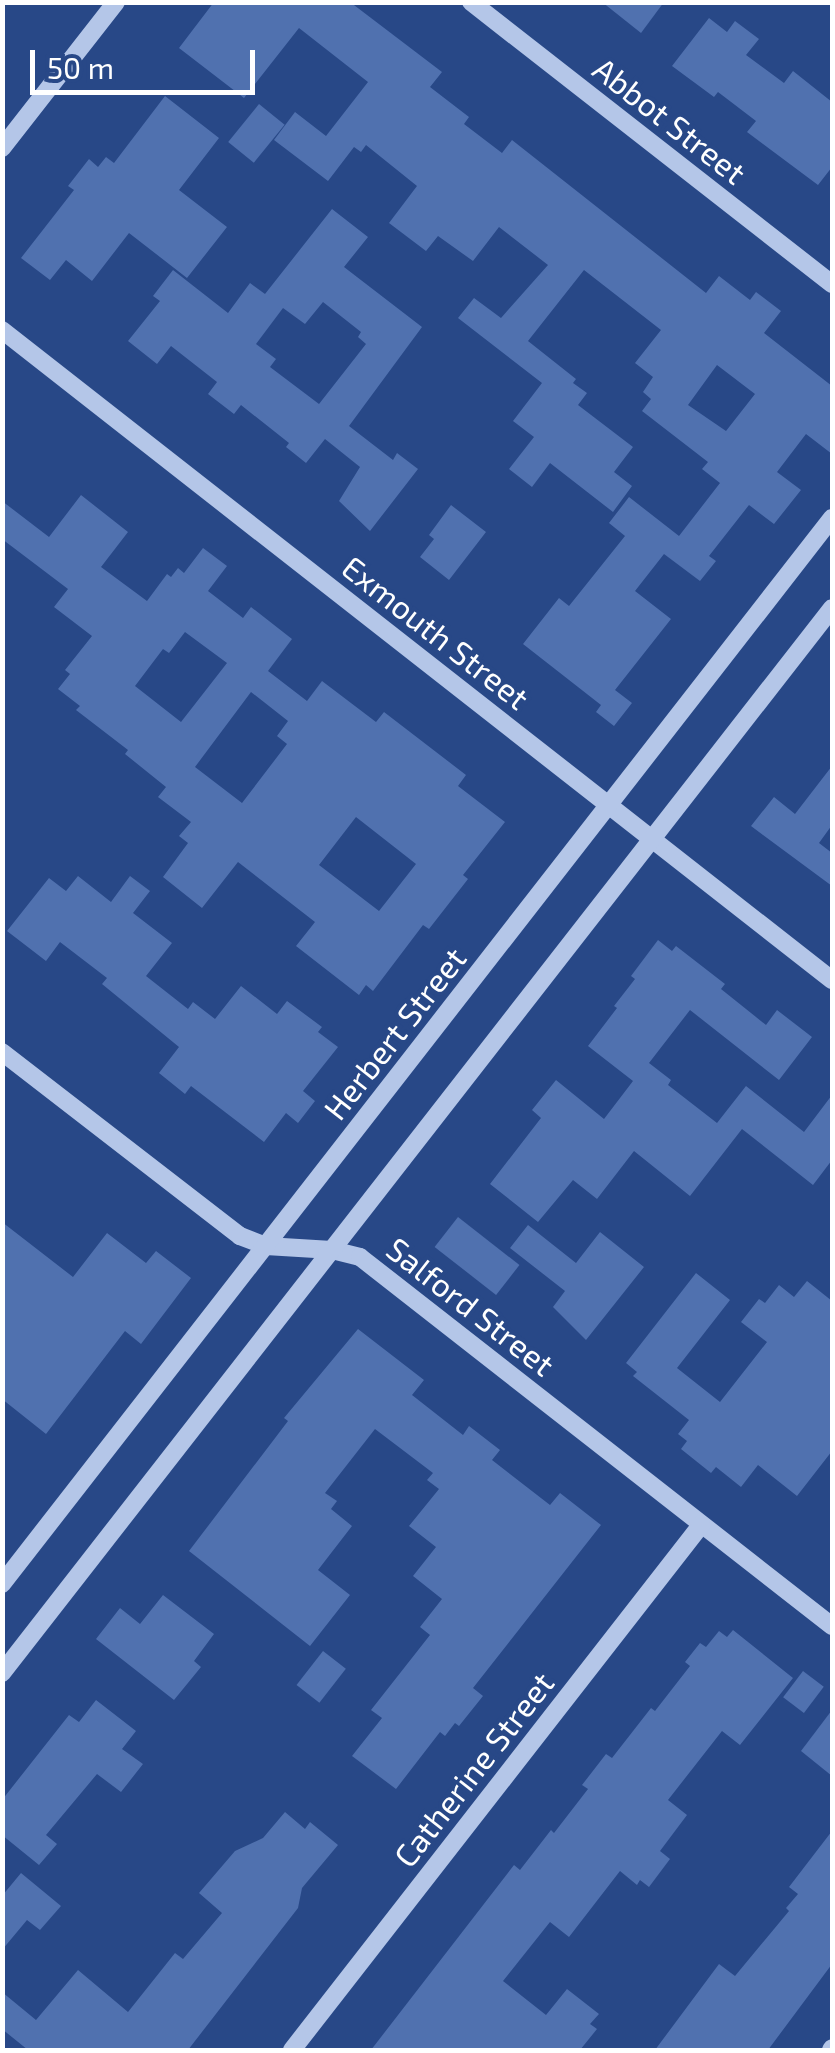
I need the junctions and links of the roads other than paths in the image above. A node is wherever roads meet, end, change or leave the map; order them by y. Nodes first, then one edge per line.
1 (116, 2) edge
2 (471, 2) edge
3 (2, 148) edge
4 (832, 284) edge
5 (2, 330) edge
6 (832, 518) edge
7 (832, 608) edge
8 (609, 805) junction
9 (651, 840) junction
10 (832, 980) edge
11 (2, 1052) edge
12 (266, 1246) junction
13 (332, 1250) junction
14 (701, 1525) junction
15 (2, 1584) edge
16 (832, 1626) edge
17 (2, 1673) edge
18 (292, 2050) edge

1 - 3 street
2 - 4 street, Abbot Street
5 - 8 street, Exmouth Street
6 - 8 street, Herbert Street
7 - 9 street
8 - 9 street, Exmouth Street
8 - 12 street, Herbert Street
9 - 10 street, Exmouth Street
9 - 13 street
11 - 12 street, Salford Street
12 - 13 street, Salford Street
12 - 15 street, Herbert Street
13 - 14 street, Salford Street
13 - 17 street
14 - 16 street, Salford Street
14 - 18 street, Catherine Street

